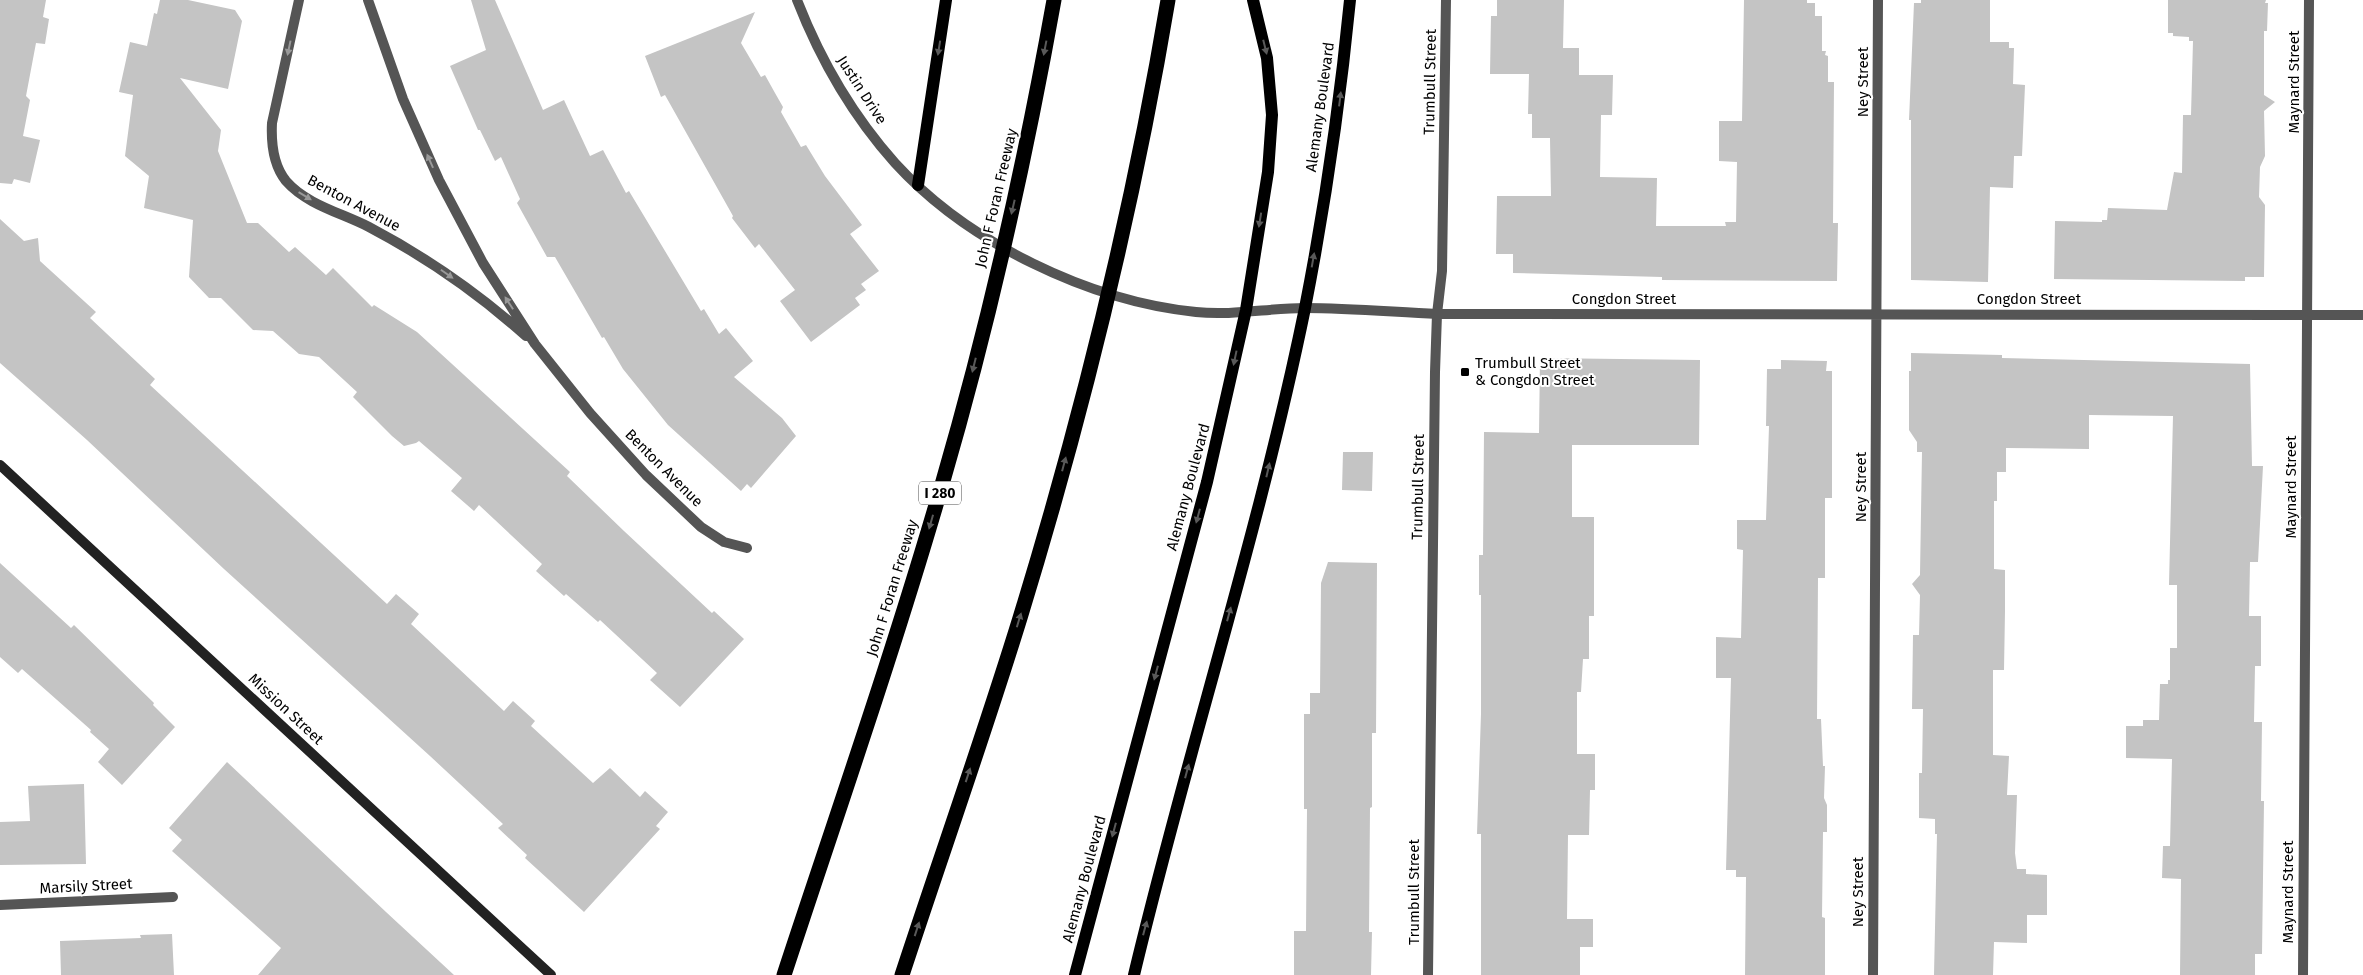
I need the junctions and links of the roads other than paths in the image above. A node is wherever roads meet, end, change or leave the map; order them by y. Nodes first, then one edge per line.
1 (299, 0) edge
2 (368, 0) edge
3 (797, 0) edge
4 (946, 0) edge
5 (1054, 0) edge
6 (1168, 0) edge
7 (1253, 0) edge
8 (1350, 0) edge
9 (1446, 0) edge
10 (1878, 0) edge
11 (2309, 0) edge
12 (918, 185) junction
13 (1305, 308) junction
14 (1246, 310) junction
15 (1437, 314) junction
16 (1877, 314) junction
17 (2307, 315) junction
18 (2363, 315) edge
19 (535, 344) junction
20 (0, 465) edge
21 (747, 548) dead end
22 (173, 897) dead end
23 (0, 905) edge
24 (551, 975) edge
25 (784, 975) edge
26 (902, 975) edge
27 (1075, 975) edge
28 (1134, 975) edge
29 (1428, 975) edge
30 (1873, 975) edge
31 (2303, 975) edge

1 -> 19 street, Benton Avenue
19 -> 2 street, Benton Avenue
3 - 12 street, Justin Drive
4 -> 12 main road
5 -> 25 highway, John F Foran Freeway / I 280
26 -> 6 highway
7 -> 14 main road, Alemany Boulevard
13 -> 8 main road, Alemany Boulevard
9 - 15 street, Trumbull Street
10 - 16 street, Ney Street
11 - 17 street, Maynard Street
12 - 14 street, Congdon Street
13 - 14 street, Congdon Street
13 - 15 street, Congdon Street
28 -> 13 main road, Alemany Boulevard
14 -> 27 main road, Alemany Boulevard
15 - 16 street, Congdon Street
15 - 29 street, Trumbull Street
16 - 17 street, Congdon Street
16 - 30 street, Ney Street
17 - 18 street, Congdon Street
17 - 31 street, Maynard Street
19 - 21 street, Benton Avenue
20 - 24 main road, Mission Street
22 - 23 street, Marsily Street

